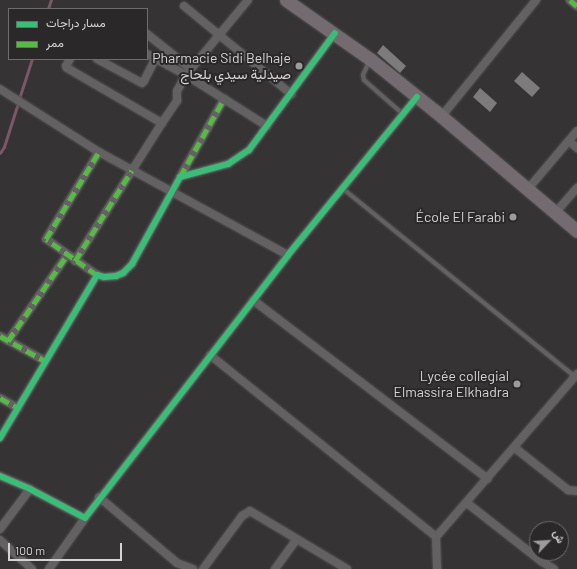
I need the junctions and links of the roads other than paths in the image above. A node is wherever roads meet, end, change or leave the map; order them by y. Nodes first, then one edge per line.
1 (248, 0) edge
2 (286, 0) edge
3 (536, 0) edge
4 (570, 0) edge
5 (184, 6) dead end
6 (577, 6) edge
7 (335, 33) junction
8 (219, 34) junction
9 (148, 35) edge
10 (148, 55) edge
11 (155, 59) junction
12 (370, 59) junction
13 (69, 60) edge
14 (99, 60) edge
15 (188, 72) junction
16 (0, 89) edge
17 (291, 94) junction
18 (417, 97) junction
19 (224, 99) junction
20 (403, 114) junction
21 (441, 117) junction
22 (162, 122) junction
23 (267, 126) junction
24 (577, 131) edge
25 (569, 141) junction
26 (577, 148) edge
27 (99, 152) junction
28 (132, 170) junction
29 (180, 177) junction
30 (342, 188) junction
31 (577, 188) edge
32 (528, 189) junction
33 (171, 192) junction
34 (556, 212) junction
35 (577, 231) edge
36 (67, 255) junction
37 (288, 255) junction
38 (75, 260) junction
39 (97, 275) junction
40 (253, 300) junction
41 (2, 338) edge
42 (210, 355) junction
43 (45, 361) junction
44 (576, 375) edge
45 (0, 398) edge
46 (18, 408) junction
47 (0, 438) edge
48 (514, 448) junction
49 (0, 476) edge
50 (488, 480) junction
51 (30, 489) junction
52 (577, 490) edge
53 (99, 497) junction
54 (467, 502) junction
55 (84, 518) junction
56 (0, 529) edge
57 (436, 537) junction
58 (297, 538) junction
59 (0, 540) edge
60 (176, 566) edge
61 (344, 568) edge
62 (32, 569) edge
63 (49, 569) edge
64 (193, 569) edge
65 (203, 569) edge
66 (275, 569) edge
67 (437, 569) edge
68 (554, 569) edge

1 - 8 street
2 - 7 main road
3 - 21 street
4 - 6 street
5 - 8 street
7 - 12 main road
7 - 17 street
8 - 15 street
8 - 17 street
9 - 15 street
10 - 11 street
11 - 14 street
11 - 15 street
12 - 18 main road
12 - 20 lane
13 - 22 street
15 - 19 street
15 - 22 street
16 - 27 street
17 - 23 street
18 - 20 street
18 - 21 main road
19 - 23 street
19 - 29 street
20 - 30 street
21 - 32 main road
22 - 28 street
23 - 29 street
24 - 25 street
25 - 26 street
25 - 32 street
27 - 28 street
27 - 36 street
28 - 33 street
28 - 38 street
29 - 33 street
30 - 37 street
30 - 44 lane
31 - 34 street
32 - 34 main road
33 - 37 street
33 - 39 street
34 - 35 main road
36 - 38 street
36 - 41 street
37 - 40 street
38 - 39 street
39 - 43 street
40 - 42 street
40 - 50 street
41 - 43 street
42 - 53 street
42 - 57 street
43 - 46 street
44 - 48 street
45 - 46 street
46 - 47 street
48 - 50 street
48 - 52 street
49 - 51 street
50 - 54 street
51 - 55 street
51 - 56 street
53 - 55 street
53 - 60 street
54 - 57 street
54 - 68 street
55 - 63 street
57 - 67 street
58 - 61 street
58 - 65 street
58 - 66 street
59 - 62 street
60 - 64 street

